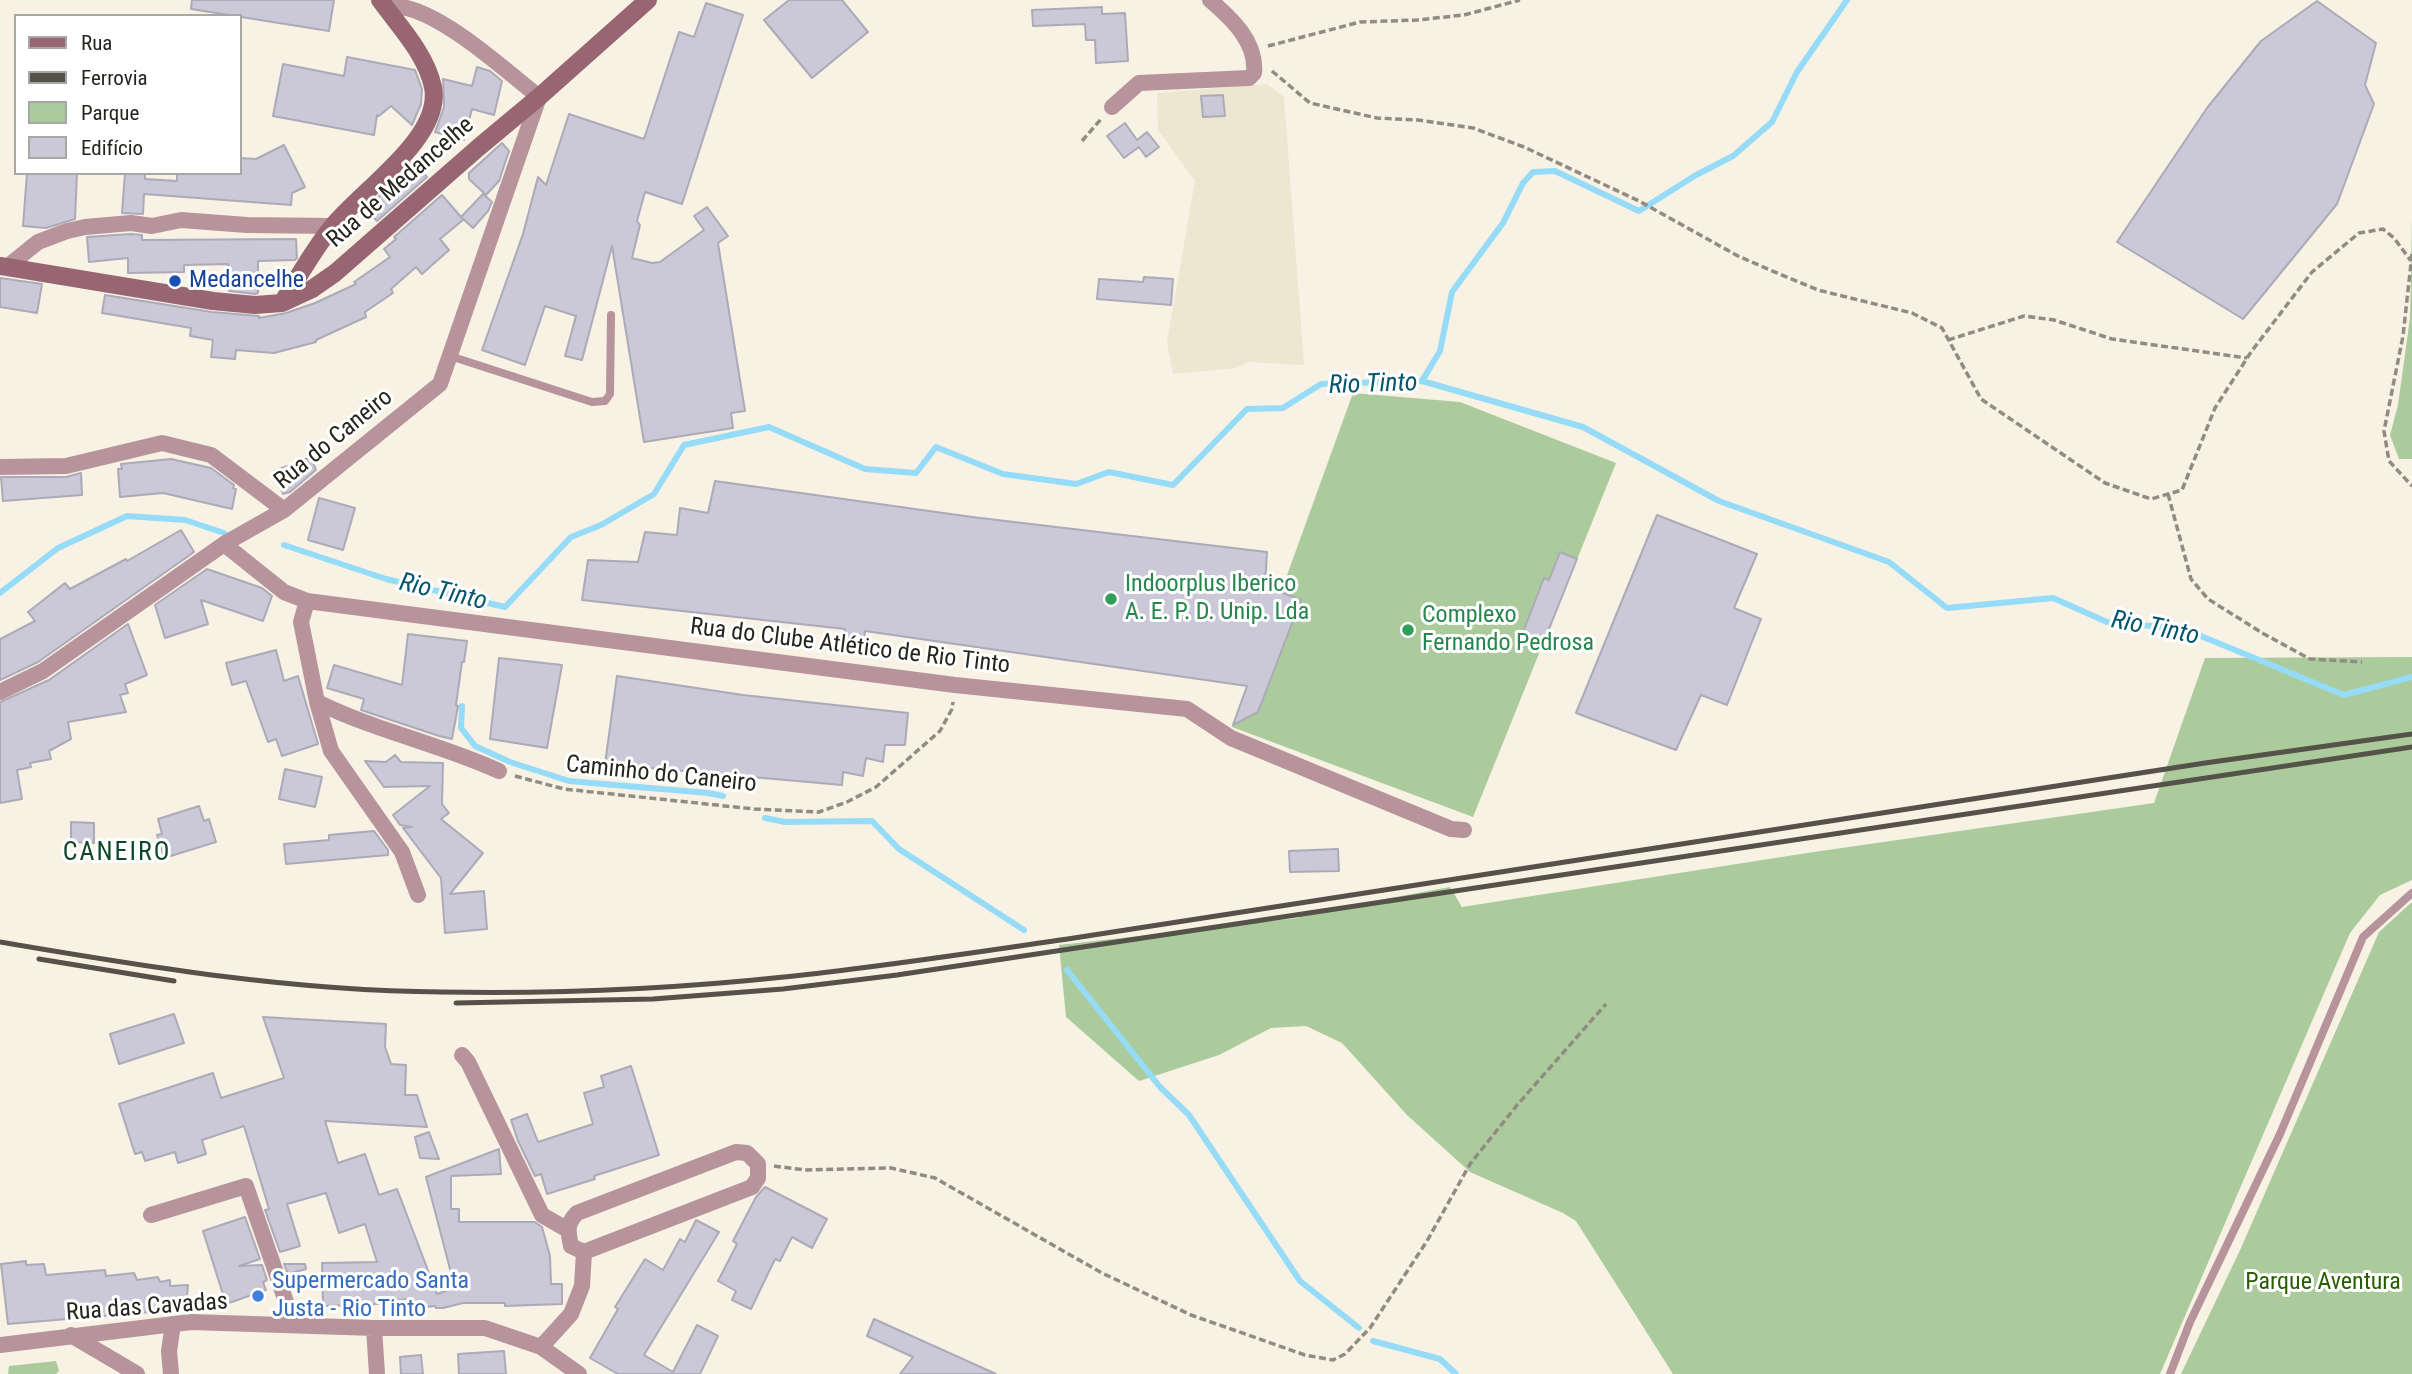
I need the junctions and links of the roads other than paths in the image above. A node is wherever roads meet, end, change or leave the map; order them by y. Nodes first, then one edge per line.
1 (648, 0) edge
2 (1210, 0) edge
3 (383, 4) edge
4 (540, 97) junction
5 (1112, 107) road end
6 (332, 226) junction
7 (3, 266) edge
8 (282, 303) junction
9 (611, 315) dead end
10 (450, 356) junction
11 (0, 467) edge
12 (284, 510) junction
13 (224, 544) junction
14 (307, 601) junction
15 (0, 692) edge
16 (317, 702) junction
17 (499, 771) road end
18 (1464, 830) dead end
19 (2412, 893) edge
20 (418, 895) dead end
21 (462, 1055) dead end
22 (150, 1215) dead end
23 (568, 1230) junction
24 (584, 1252) junction
25 (173, 1324) junction
26 (294, 1325) junction
27 (374, 1328) junction
28 (71, 1335) junction
29 (0, 1345) edge
30 (541, 1347) junction
31 (137, 1374) edge
32 (171, 1374) edge
33 (377, 1374) edge
34 (579, 1374) edge
35 (2170, 1374) edge

1 - 4 street, Rua de Medancelhe
2 - 5 street
3 - 4 street
3 - 6 street
4 - 8 street, Rua de Medancelhe
4 - 10 street, Rua do Caneiro
6 - 7 street
6 - 8 street
7 - 8 street, Rua de Medancelhe
9 - 10 lane
10 - 12 street, Rua do Caneiro
11 - 12 street
12 - 13 street, Rua do Caneiro
13 - 14 street, Rua do Clube Atlético de Rio Tinto
13 - 15 street, Rua do Caneiro
14 - 16 street
14 - 18 street, Rua do Clube Atlético de Rio Tinto
16 - 17 street
16 - 20 street
19 - 35 lane
21 - 23 street
22 - 26 street
23 - 24 street
23 - 24 street
24 - 30 street
25 - 26 street, Rua das Cavadas
25 - 28 street, Rua das Cavadas
25 - 32 street
26 - 27 street, Rua das Cavadas
27 - 30 street, Rua das Cavadas
27 - 33 street
28 - 29 street, Rua das Cavadas
28 - 31 street
30 - 34 street, Rua das Cavadas

